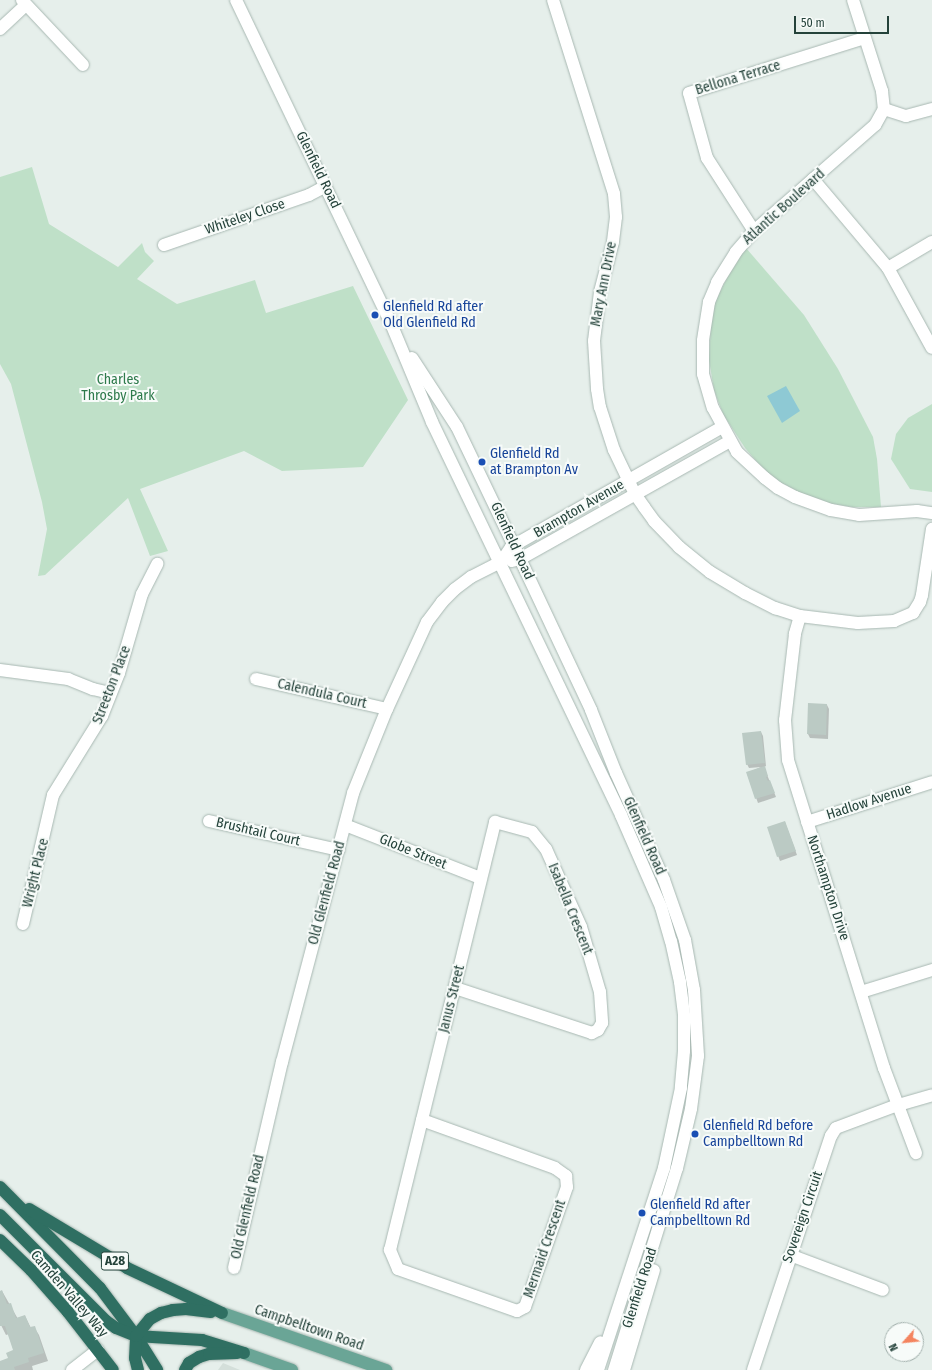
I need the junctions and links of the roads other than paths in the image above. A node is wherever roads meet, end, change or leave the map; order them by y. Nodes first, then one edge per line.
1 (236, 0) edge
2 (553, 0) edge
3 (853, 0) edge
4 (24, 2) edge
5 (0, 29) edge
6 (865, 38) junction
7 (83, 65) dead end
8 (884, 109) junction
9 (932, 109) edge
10 (814, 179) junction
11 (326, 186) junction
12 (754, 231) junction
13 (932, 242) edge
14 (164, 245) dead end
15 (888, 268) junction
16 (399, 341) junction
17 (932, 348) edge
18 (722, 427) junction
19 (730, 441) junction
20 (628, 480) junction
21 (635, 494) junction
22 (932, 513) edge
23 (932, 529) edge
24 (514, 546) junction
25 (520, 559) junction
26 (501, 562) junction
27 (157, 564) dead end
28 (800, 616) junction
29 (0, 670) edge
30 (256, 678) dead end
31 (111, 693) junction
32 (387, 709) junction
33 (932, 782) edge
34 (209, 821) dead end
35 (48, 822) joint
36 (807, 822) junction
37 (345, 825) junction
38 (339, 850) junction
39 (480, 878) junction
40 (24, 924) dead end
41 (932, 970) edge
42 (455, 988) junction
43 (861, 992) junction
44 (932, 1095) edge
45 (898, 1105) junction
46 (422, 1120) junction
47 (916, 1153) dead end
48 (0, 1187) edge
49 (12, 1199) junction
50 (0, 1215) edge
51 (663, 1215) junction
52 (0, 1240) edge
53 (790, 1255) junction
54 (234, 1268) dead end
55 (883, 1290) dead end
56 (623, 1291) junction
57 (222, 1313) junction
58 (136, 1336) junction
59 (98, 1350) junction
60 (244, 1353) junction
61 (72, 1370) edge
62 (113, 1370) edge
63 (138, 1370) edge
64 (157, 1370) edge
65 (185, 1370) edge
66 (292, 1370) edge
67 (386, 1370) edge
68 (586, 1370) edge
69 (598, 1370) edge
70 (614, 1370) edge
71 (624, 1370) edge
72 (753, 1370) edge

1 - 11 street, Glenfield Road
2 - 20 street, Mary Ann Drive
3 - 6 street
4 - 5 street
4 - 7 street
6 - 8 street
6 - 12 street, Bellona Terrace
8 - 9 street
8 - 10 street, Atlantic Boulevard
10 - 12 street, Atlantic Boulevard
10 - 15 street
11 - 14 street, Whiteley Close
11 - 16 street, Glenfield Road
12 - 18 street, Atlantic Boulevard
13 - 15 street
15 - 17 street
16 - 24 street, Glenfield Road
16 - 26 street, Glenfield Road
18 - 19 street, Atlantic Boulevard
18 - 20 street, Brampton Avenue
19 - 21 street, Brampton Avenue
19 - 22 street, Atlantic Boulevard
20 - 21 street, Mary Ann Drive
20 - 24 street, Brampton Avenue
21 - 25 street, Brampton Avenue
21 - 28 street, Mary Ann Drive
23 - 28 street, Mary Ann Drive
24 - 25 street, Glenfield Road
24 - 26 street, Brampton Avenue
25 - 26 street, Brampton Avenue
25 - 51 street, Glenfield Road
26 - 32 street, Old Glenfield Road
26 - 56 street, Glenfield Road
27 - 31 street, Streeton Place
28 - 36 street, Northampton Drive
29 - 31 street
30 - 32 street, Calendula Court
31 - 35 street, Streeton Place
32 - 37 street, Old Glenfield Road
33 - 36 street, Hadlow Avenue
34 - 38 street, Brushtail Court
35 - 40 street, Wright Place
36 - 43 street, Northampton Drive
37 - 38 street, Old Glenfield Road
37 - 39 street, Globe Street
38 - 54 street, Old Glenfield Road
39 - 42 street, Janus Street
39 - 42 street, Isabella Crescent
41 - 43 street
42 - 46 street, Janus Street
43 - 45 street, Northampton Drive
44 - 45 street, Sovereign Circuit
45 - 47 street, Northampton Drive
45 - 53 street, Sovereign Circuit
46 - 46 street, Mermaid Crescent
48 - 49 highway, A28
49 - 57 highway, A28
49 - 58 highway, Camden Valley Way / A28
50 - 58 highway
51 - 70 street, Glenfield Road
51 - 71 street
52 - 59 highway, Camden Valley Way
53 - 55 street
53 - 72 street, Sovereign Circuit
56 - 68 street
56 - 69 street, Glenfield Road
57 - 58 highway
57 - 67 main road, Campbelltown Road
58 - 60 highway
58 - 63 highway
58 - 64 highway, Camden Valley Way / A28
59 - 61 street
59 - 62 highway, Camden Valley Way
60 - 65 highway
60 - 66 main road

